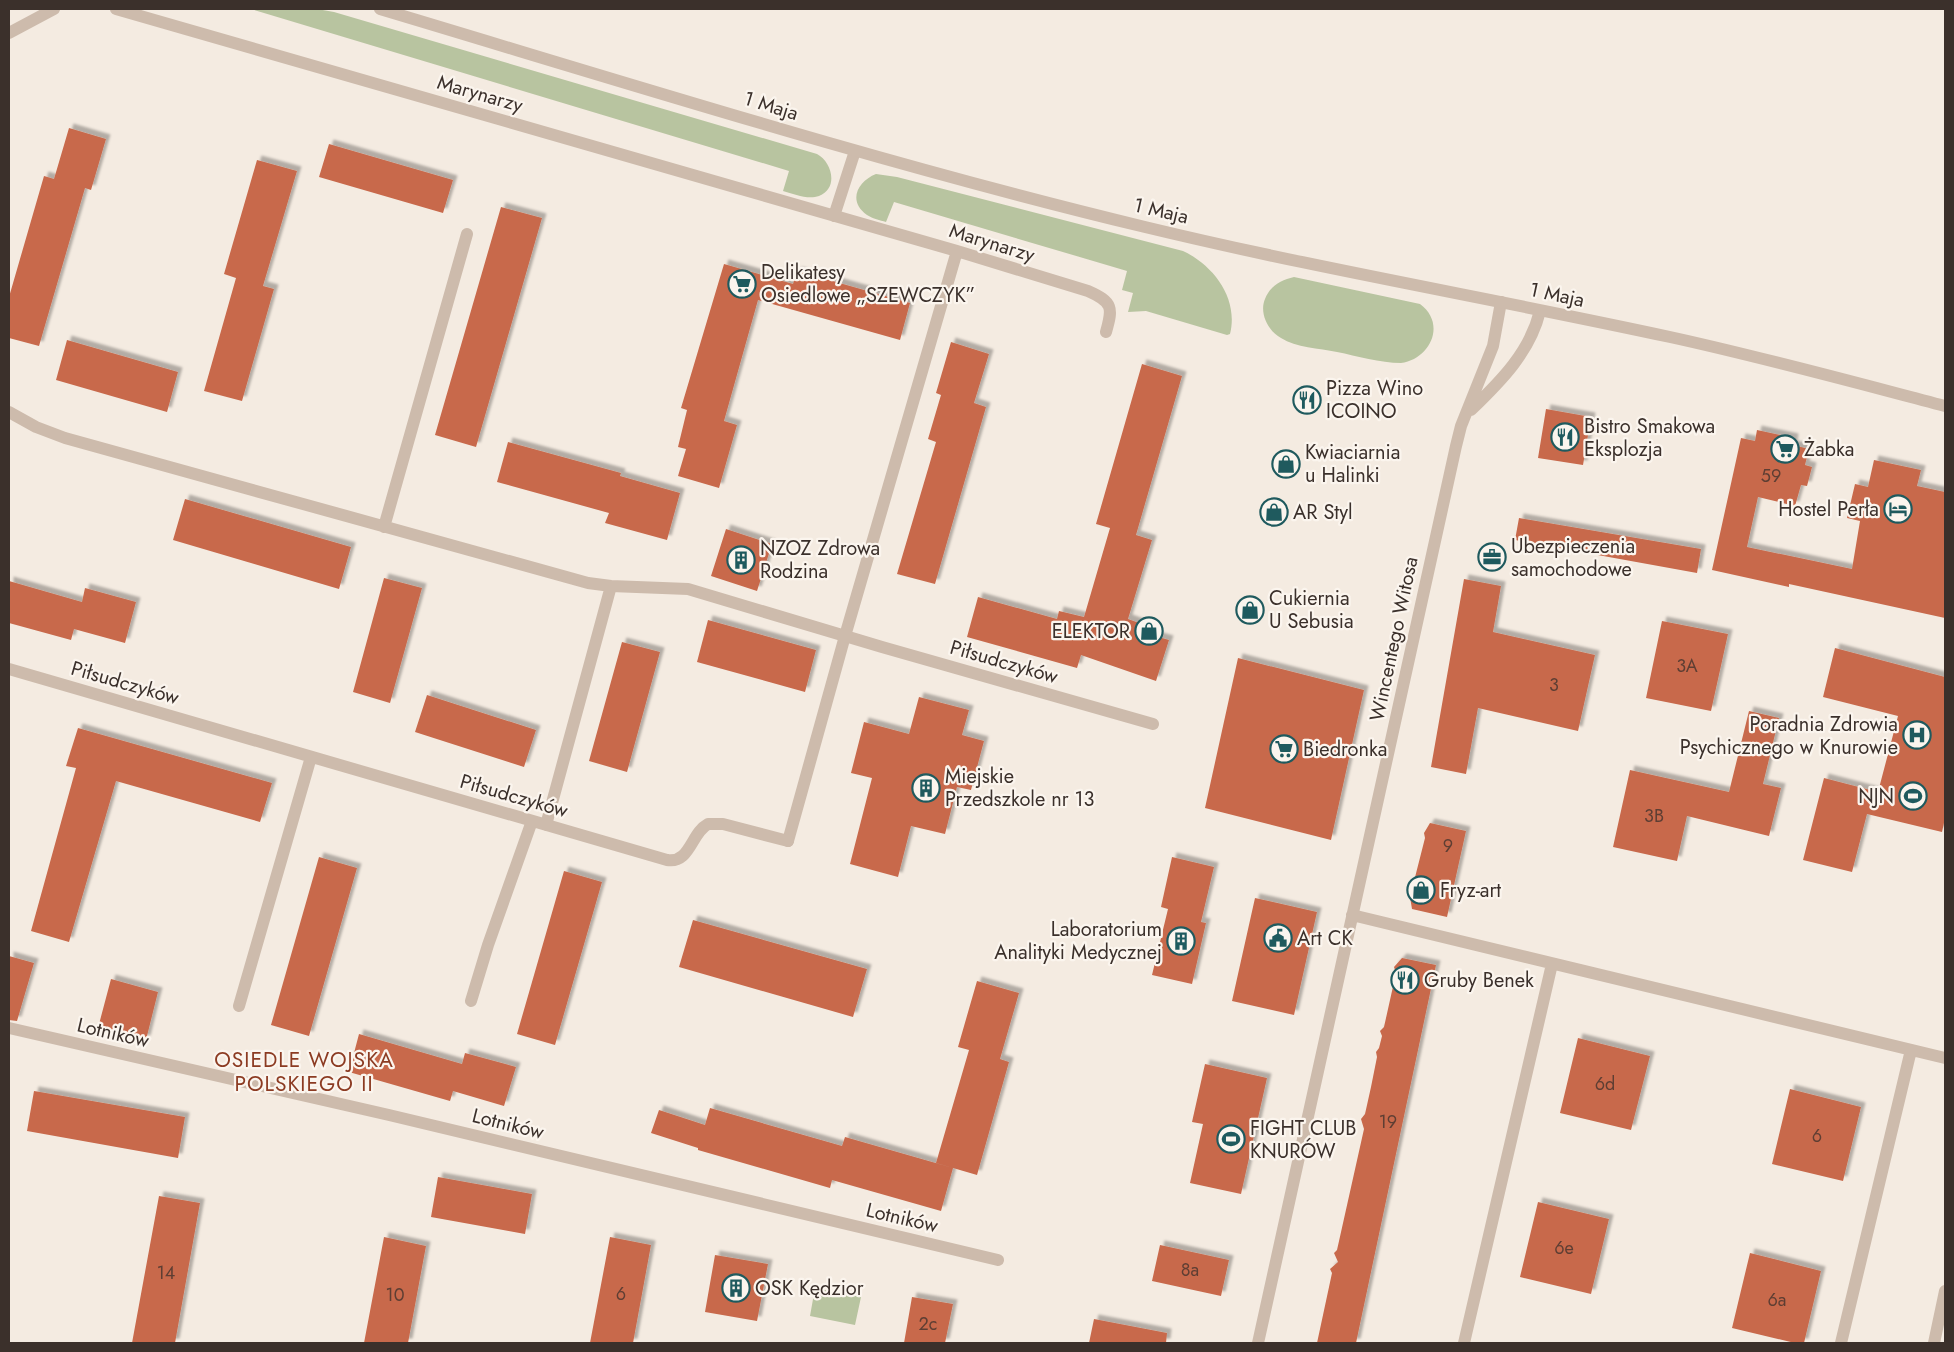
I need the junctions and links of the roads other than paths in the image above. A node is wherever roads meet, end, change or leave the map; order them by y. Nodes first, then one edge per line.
1 (54, 9) edge
2 (116, 9) edge
3 (380, 9) edge
4 (9, 33) edge
5 (855, 151) junction
6 (834, 216) junction
7 (467, 234) dead end
8 (957, 252) junction
9 (1501, 302) junction
10 (1540, 311) junction
11 (1106, 332) dead end
12 (1945, 406) edge
13 (9, 412) edge
14 (1468, 413) junction
15 (384, 526) junction
16 (611, 586) junction
17 (845, 636) junction
18 (9, 669) edge
19 (1153, 724) dead end
20 (310, 756) junction
21 (532, 821) junction
22 (546, 825) junction
23 (1352, 915) junction
24 (1552, 964) junction
25 (471, 1001) dead end
26 (239, 1006) dead end
27 (9, 1028) edge
28 (1911, 1050) junction
29 (1945, 1058) edge
30 (998, 1260) dead end
31 (1945, 1291) edge
32 (1258, 1343) edge
33 (1464, 1343) edge
34 (1841, 1343) edge
35 (1934, 1343) edge

1 - 4 street
2 - 6 street, Marynarzy
3 - 5 street, 1 Maja
5 - 6 street
5 - 9 street, 1 Maja
6 - 8 street, Marynarzy
7 - 15 street
8 - 11 street, Marynarzy
8 - 17 street
9 - 10 street, 1 Maja
9 - 14 street, Wincentego Witosa
10 - 12 street, 1 Maja
10 - 14 street, Wincentego Witosa
13 - 15 street, Piłsudczyków
14 - 23 street, Wincentego Witosa
15 - 16 street, Piłsudczyków
16 - 17 street, Piłsudczyków
16 - 22 street
17 - 19 street, Piłsudczyków
17 - 22 street, Piłsudczyków
18 - 20 street, Piłsudczyków
20 - 21 street, Piłsudczyków
20 - 26 street
21 - 22 street, Piłsudczyków
21 - 25 street
23 - 24 street
23 - 32 street, Wincentego Witosa
24 - 28 street
24 - 33 street
27 - 30 street, Lotników
28 - 29 street
28 - 34 street
31 - 35 street

